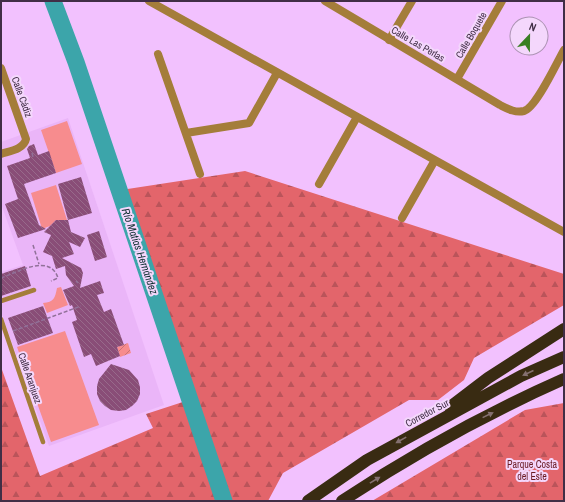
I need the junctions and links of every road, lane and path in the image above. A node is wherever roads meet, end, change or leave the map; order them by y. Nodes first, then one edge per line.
1 (149, 1) edge
2 (325, 1) edge
3 (412, 1) edge
4 (502, 1) edge
5 (389, 40) junction
6 (564, 50) edge
7 (158, 54) dead end
8 (1, 68) edge
9 (277, 73) junction
10 (457, 79) junction
11 (356, 117) junction
12 (186, 133) junction
13 (32, 153) dead end
14 (1, 154) edge
15 (33, 157) dead end
16 (435, 160) junction
17 (200, 174) dead end
18 (319, 184) dead end
19 (402, 218) dead end
20 (564, 232) edge
21 (33, 245) dead end
22 (39, 264) junction
23 (1, 278) edge
24 (51, 281) dead end
25 (76, 281) dead end
26 (78, 283) dead end
27 (34, 290) dead end
28 (1, 300) edge
29 (81, 306) dead end
30 (1, 319) edge
31 (564, 329) edge
32 (13, 331) dead end
33 (564, 357) edge
34 (564, 379) edge
35 (420, 430) junction
36 (43, 442) dead end
37 (308, 501) edge
38 (342, 501) edge

1 - 9 street
2 - 5 street, Calle Las Perlas
3 - 5 street
4 - 10 street, Calle Boquete
5 - 10 street, Calle Las Perlas
6 - 10 street, Calle Las Perlas
7 - 12 street
8 - 14 street, Calle Cádiz
9 - 11 street
9 - 12 street
11 - 16 street
11 - 18 street
12 - 17 street
13 - 15 path
16 - 19 street
16 - 20 street
21 - 22 path
22 - 23 path
22 - 24 path
25 - 26 path
27 - 28 lane
29 - 32 path
30 - 36 lane, Calle Aranjuez
31 - 35 highway
33 -> 35 highway, Corredor Sur
38 -> 34 highway
35 -> 37 highway, Corredor Sur

